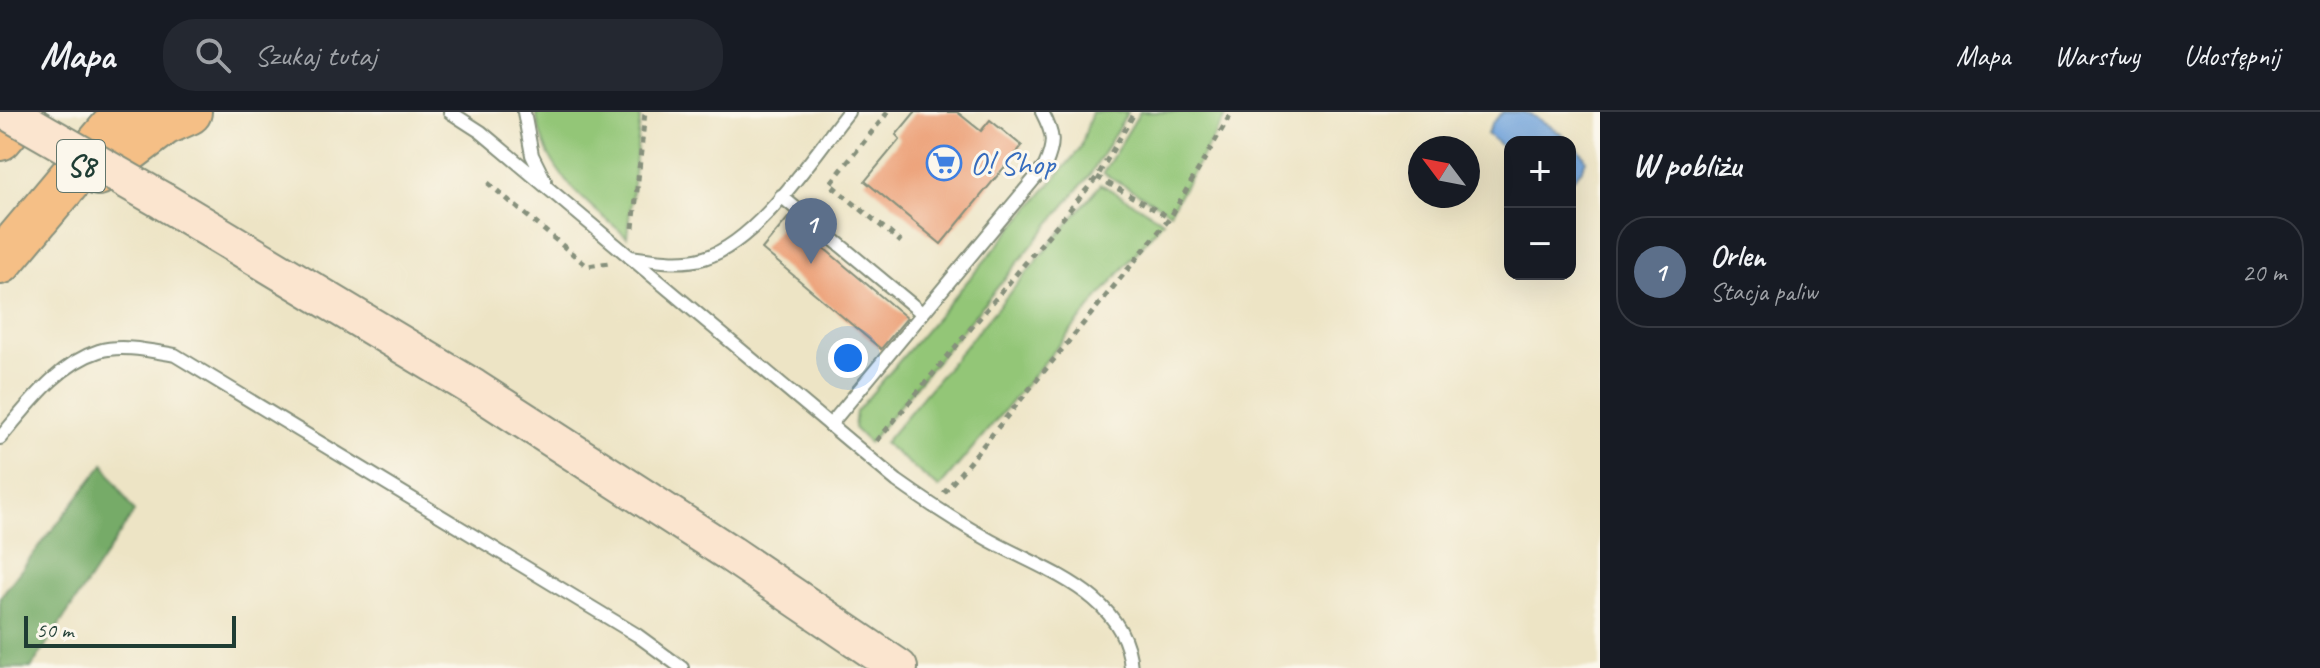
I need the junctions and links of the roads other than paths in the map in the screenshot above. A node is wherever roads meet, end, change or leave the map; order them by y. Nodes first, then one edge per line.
1 (8, 112) edge
2 (22, 112) edge
3 (126, 112) edge
4 (189, 112) edge
5 (450, 112) edge
6 (524, 112) edge
7 (848, 112) edge
8 (1042, 112) edge
9 (0, 138) edge
10 (548, 187) junction
11 (781, 196) junction
12 (35, 220) junction
13 (630, 257) junction
14 (0, 262) edge
15 (922, 313) junction
16 (830, 425) junction
17 (0, 438) edge
18 (682, 668) edge
19 (899, 668) edge
20 (1131, 668) edge

1 - 19 street, bridge
2 - 9 highway, S8
3 - 12 highway, S8
4 - 12 highway
5 - 10 lane
6 - 10 lane
7 - 11 lane
8 - 15 lane
10 - 13 lane
11 - 13 lane
11 - 15 lane
12 - 14 highway, S8
13 - 16 lane
15 - 16 lane
16 - 20 lane
17 - 18 lane

